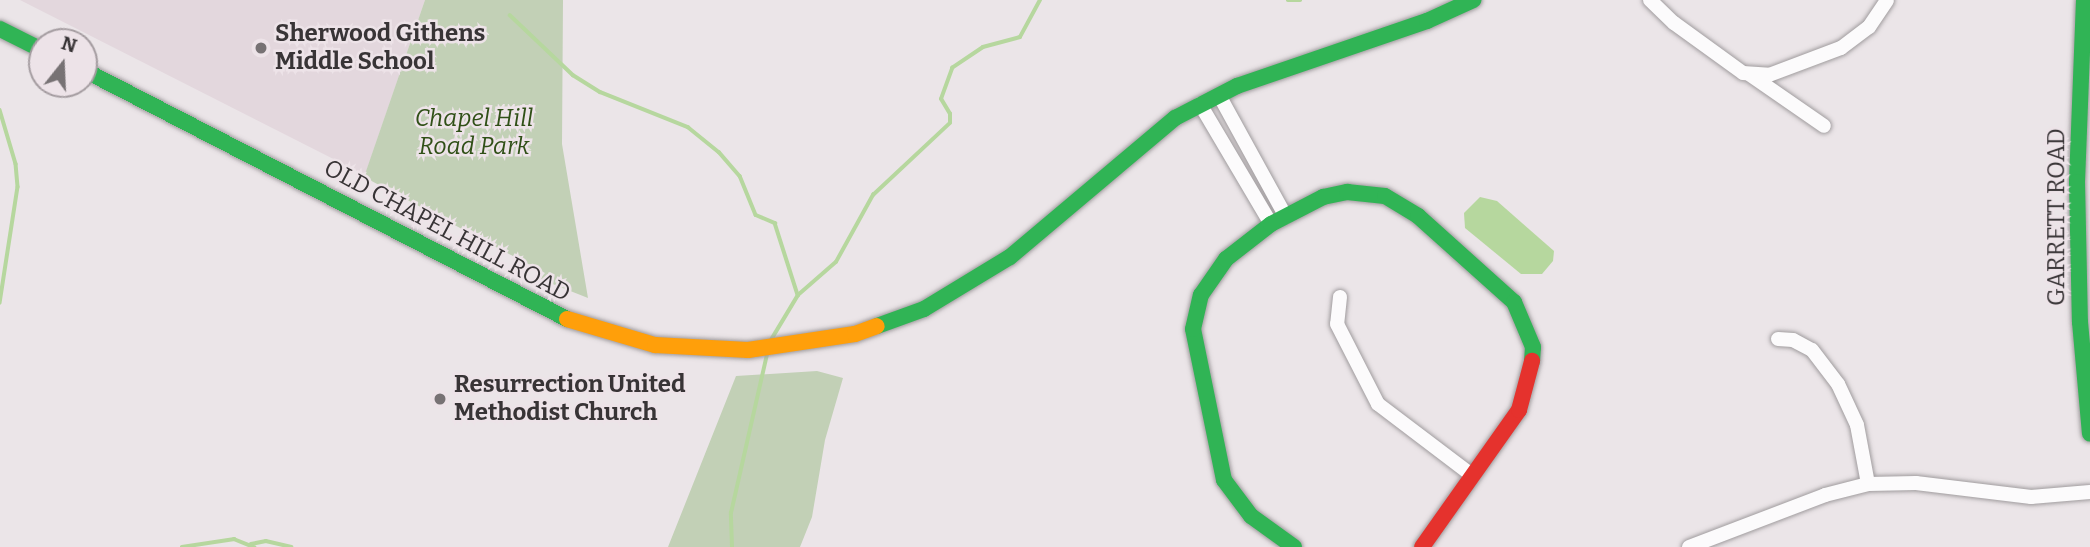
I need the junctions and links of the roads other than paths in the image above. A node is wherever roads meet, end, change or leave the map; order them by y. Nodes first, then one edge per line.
1 (1473, 0) edge
2 (1650, 0) edge
3 (1888, 0) edge
4 (2084, 0) edge
5 (0, 29) edge
6 (28, 43) edge
7 (1748, 74) junction
8 (98, 77) edge
9 (1219, 94) junction
10 (1200, 104) junction
11 (1824, 126) dead end
12 (1252, 155) junction
13 (1236, 164) junction
14 (2084, 183) edge
15 (1278, 220) junction
16 (1340, 297) dead end
17 (1778, 339) dead end
18 (2090, 434) edge
19 (1473, 476) junction
20 (1868, 484) junction
21 (2090, 492) edge
22 (1294, 547) edge
23 (1422, 547) edge
24 (1689, 547) edge

1 - 9 main road, OLD CHAPEL HILL ROAD
2 - 7 street
3 - 7 street
4 - 14 main road, GARRETT ROAD
5 - 6 main road
7 - 11 street
8 - 10 main road, OLD CHAPEL HILL ROAD
9 - 10 main road, OLD CHAPEL HILL ROAD
9 - 12 street
10 - 13 street
12 - 13 street
12 - 15 street
13 - 15 street
14 - 18 main road, GARRETT ROAD
15 - 19 main road
15 - 22 main road
16 - 19 street
17 - 20 street
19 - 23 main road
20 - 21 street
20 - 24 street

